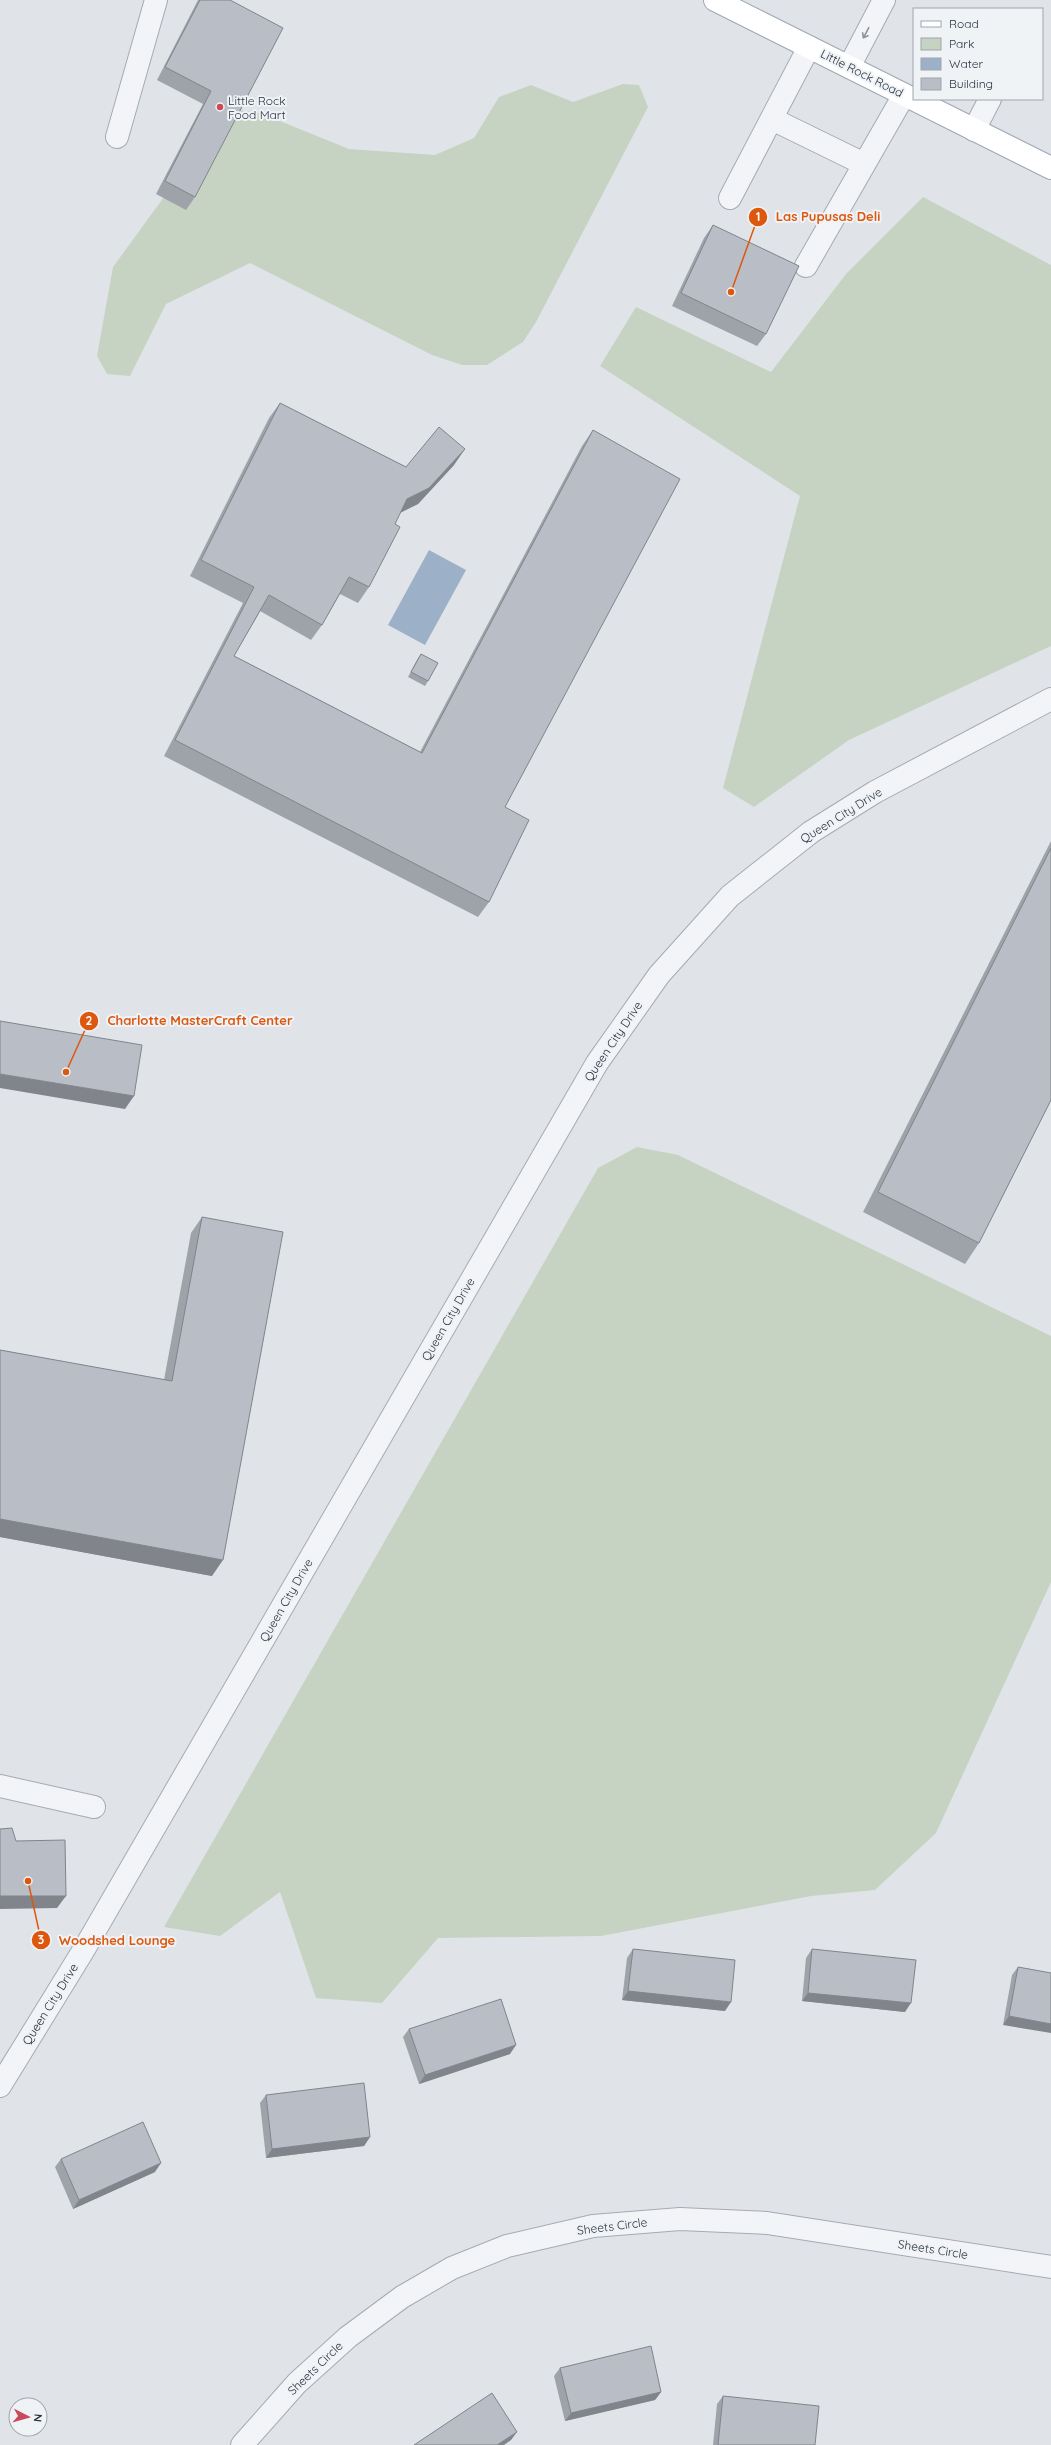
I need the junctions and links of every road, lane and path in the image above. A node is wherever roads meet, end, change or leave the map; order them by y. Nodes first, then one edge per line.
1 (156, 0) edge
2 (715, 0) edge
3 (884, 0) edge
4 (810, 47) junction
5 (849, 67) junction
6 (904, 95) junction
7 (913, 100) edge
8 (914, 100) edge
9 (989, 100) edge
10 (772, 119) junction
11 (974, 130) junction
12 (117, 137) dead end
13 (864, 164) junction
14 (1051, 168) edge
15 (730, 198) dead end
16 (806, 266) dead end
17 (1051, 699) edge
18 (0, 1786) edge
19 (94, 1806) dead end
20 (0, 2086) edge
21 (1051, 2268) edge
22 (242, 2445) edge

1 - 12 street
2 - 4 main road, Little Rock Road
3 -> 5 street
4 - 5 main road, Little Rock Road
4 - 10 street
5 - 6 main road, Little Rock Road
6 - 7 main road, Little Rock Road
6 - 13 street
8 - 11 main road, Little Rock Road
9 - 11 street
10 - 13 street
10 - 15 street
11 - 14 main road, Little Rock Road
13 - 16 street
17 - 20 street, Queen City Drive
18 - 19 street
21 - 22 street, Sheets Circle

